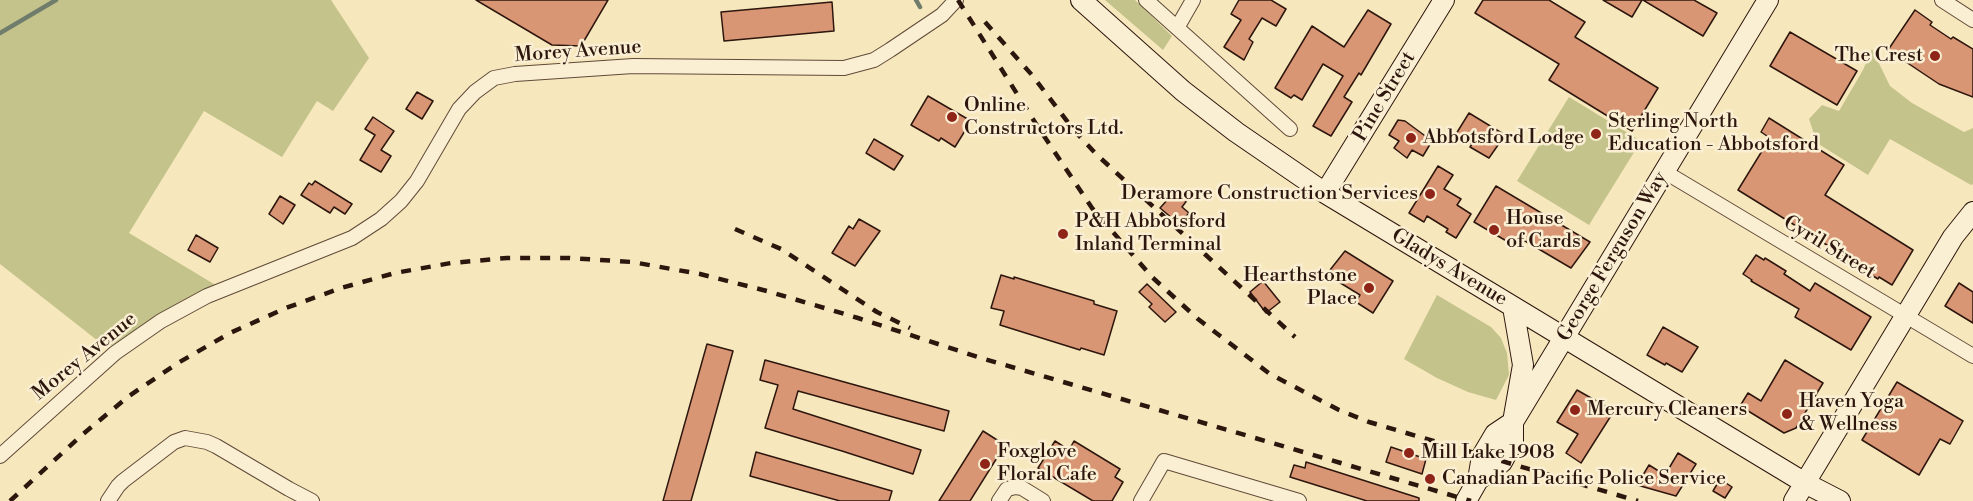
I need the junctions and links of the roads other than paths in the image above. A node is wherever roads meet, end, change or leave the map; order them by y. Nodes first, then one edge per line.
1 (956, 0) edge
2 (1081, 0) edge
3 (1146, 0) edge
4 (1193, 0) edge
5 (1444, 0) edge
6 (1768, 0) edge
7 (1942, 0) edge
8 (1973, 20) edge
9 (1177, 28) junction
10 (1290, 129) dead end
11 (1665, 172) junction
12 (1325, 193) junction
13 (1970, 214) edge
14 (1513, 307) junction
15 (1907, 315) junction
16 (1565, 338) junction
17 (1973, 356) edge
18 (1514, 422) junction
19 (0, 456) edge
20 (1805, 483) junction
21 (108, 501) edge
22 (312, 501) edge
23 (999, 501) edge
24 (1043, 501) edge
25 (1141, 501) edge
26 (1299, 501) edge
27 (1466, 501) edge
28 (1794, 501) edge
29 (1840, 501) edge

1 - 19 street, Morey Avenue
2 - 12 main road, Gladys Avenue
3 - 9 street
4 - 9 street
5 - 12 main road, Pine Street
6 - 11 main road, George Ferguson Way
7 - 8 street
9 - 10 street
11 - 15 street, Cyril Street
11 - 16 main road, George Ferguson Way
12 - 14 main road, Gladys Avenue
13 - 15 main road
14 - 16 main road, Gladys Avenue
14 - 18 main road
15 - 17 street, Cyril Street
15 - 20 main road
16 - 18 main road, George Ferguson Way
16 - 20 main road, Gladys Avenue
18 - 27 main road, George Ferguson Way
20 - 28 main road
20 - 29 main road, Gladys Avenue
21 - 22 street
23 - 24 street
25 - 26 street

